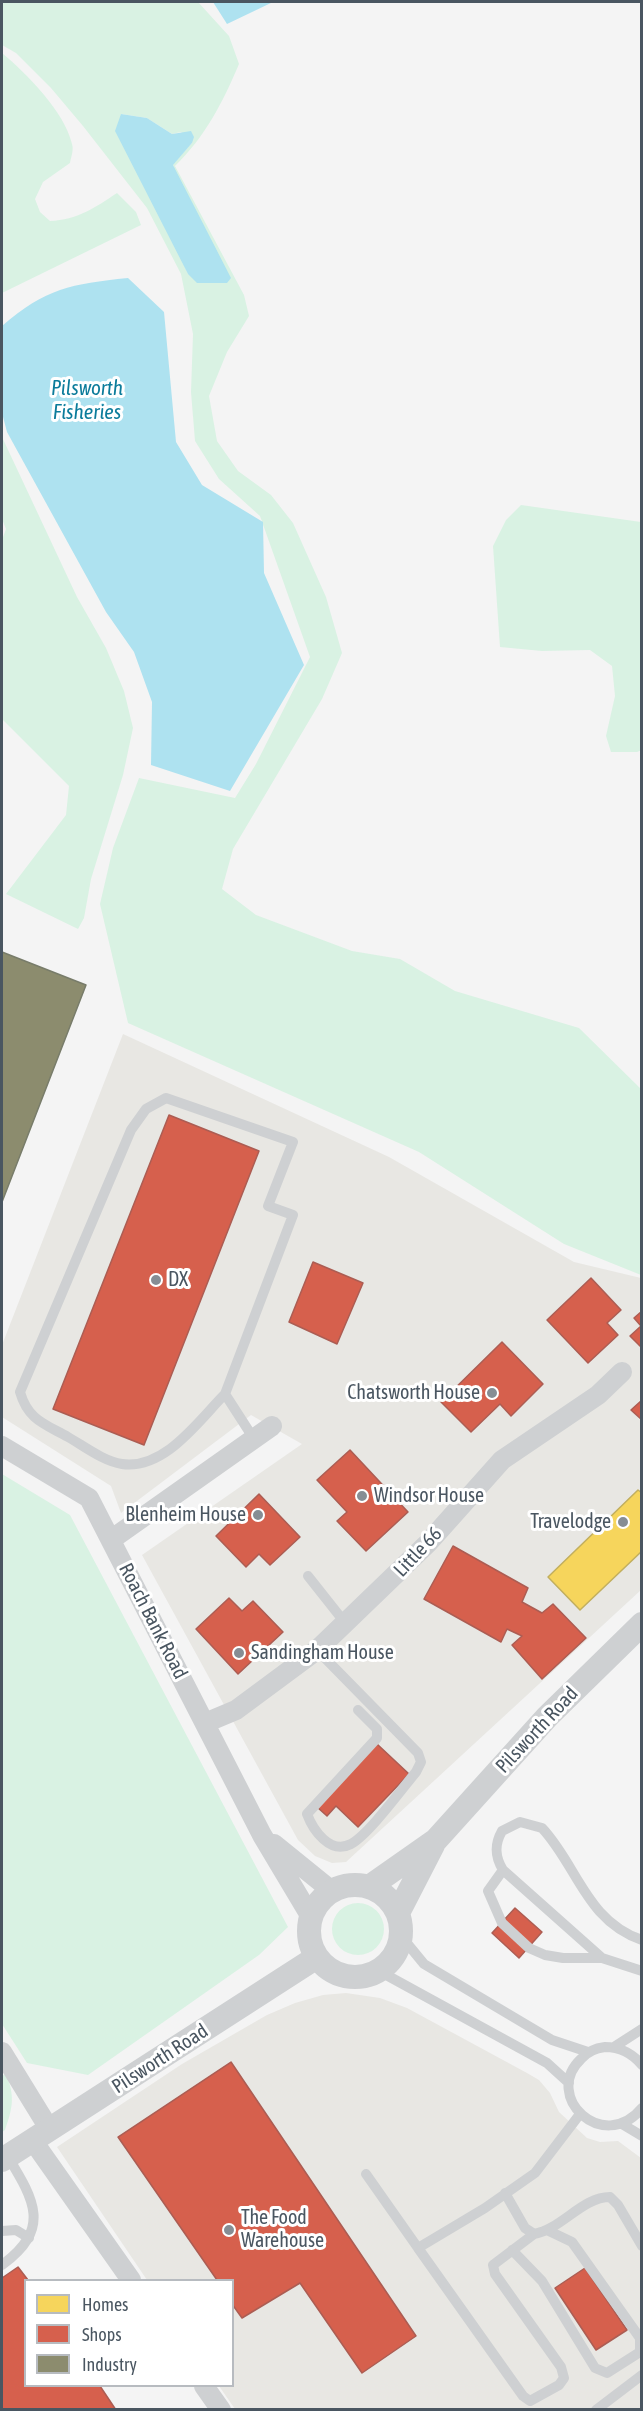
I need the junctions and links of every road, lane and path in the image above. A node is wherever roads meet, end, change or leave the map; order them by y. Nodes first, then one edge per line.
1 (622, 1372) dead end
2 (225, 1394) junction
3 (272, 1426) dead end
4 (254, 1439) junction
5 (2, 1446) edge
6 (112, 1539) junction
7 (308, 1576) dead end
8 (346, 1624) junction
9 (642, 1624) edge
10 (317, 1650) junction
11 (358, 1710) dead end
12 (205, 1723) junction
13 (262, 1835) junction
14 (436, 1840) junction
15 (503, 1870) junction
16 (369, 1887) junction
17 (332, 1891) junction
18 (311, 1917) junction
19 (400, 1925) junction
20 (642, 1940) edge
21 (317, 1957) junction
22 (602, 1958) junction
23 (379, 1971) junction
24 (642, 1971) edge
25 (642, 2030) edge
26 (614, 2047) junction
27 (2, 2052) edge
28 (588, 2052) junction
29 (642, 2065) edge
30 (569, 2083) junction
31 (642, 2108) edge
32 (580, 2114) junction
33 (622, 2124) junction
34 (42, 2135) junction
35 (642, 2136) edge
36 (4, 2158) edge
37 (366, 2174) dead end
38 (505, 2193) junction
39 (2, 2230) edge
40 (549, 2231) junction
41 (534, 2234) junction
42 (29, 2238) junction
43 (642, 2246) edge
44 (418, 2248) junction
45 (512, 2250) junction
46 (2, 2265) edge
47 (130, 2279) edge
48 (642, 2375) edge
49 (205, 2387) edge
50 (221, 2409) edge
51 (596, 2409) edge

1 - 8 street, Little 66
2 - 2 lane
2 - 4 lane
3 - 4 street
4 - 6 street
5 - 6 street, Roach Bank Road
6 - 12 street, Roach Bank Road
7 - 8 lane
8 - 10 street, Little 66
9 - 14 street, Pilsworth Road
10 - 11 lane
10 - 12 street, Little 66
12 - 13 street, Roach Bank Road
13 - 17 street, Roach Bank Road
13 - 18 street, Roach Bank Road
14 - 16 street, Pilsworth Road
14 - 19 street, Pilsworth Road
15 - 20 lane
15 - 22 lane
15 - 22 lane
16 - 17 street
16 - 19 street
17 - 18 street
18 - 21 street
19 - 23 street
19 - 28 lane
21 - 23 street
21 - 34 street, Pilsworth Road
22 - 24 lane
23 - 30 lane
25 - 26 lane
26 - 28 lane
26 - 29 lane
27 - 34 street
28 - 30 lane
30 - 32 lane
31 - 33 lane
32 - 33 lane
32 - 38 lane
33 - 35 lane
34 - 36 street, Pilsworth Road
34 - 47 street
36 - 42 lane
37 - 44 lane
38 - 41 lane
38 - 44 lane
39 - 42 lane
40 - 41 lane
40 - 43 lane
40 - 45 lane
41 - 45 lane
42 - 46 lane
44 - 45 lane
48 - 51 lane
49 - 50 street

